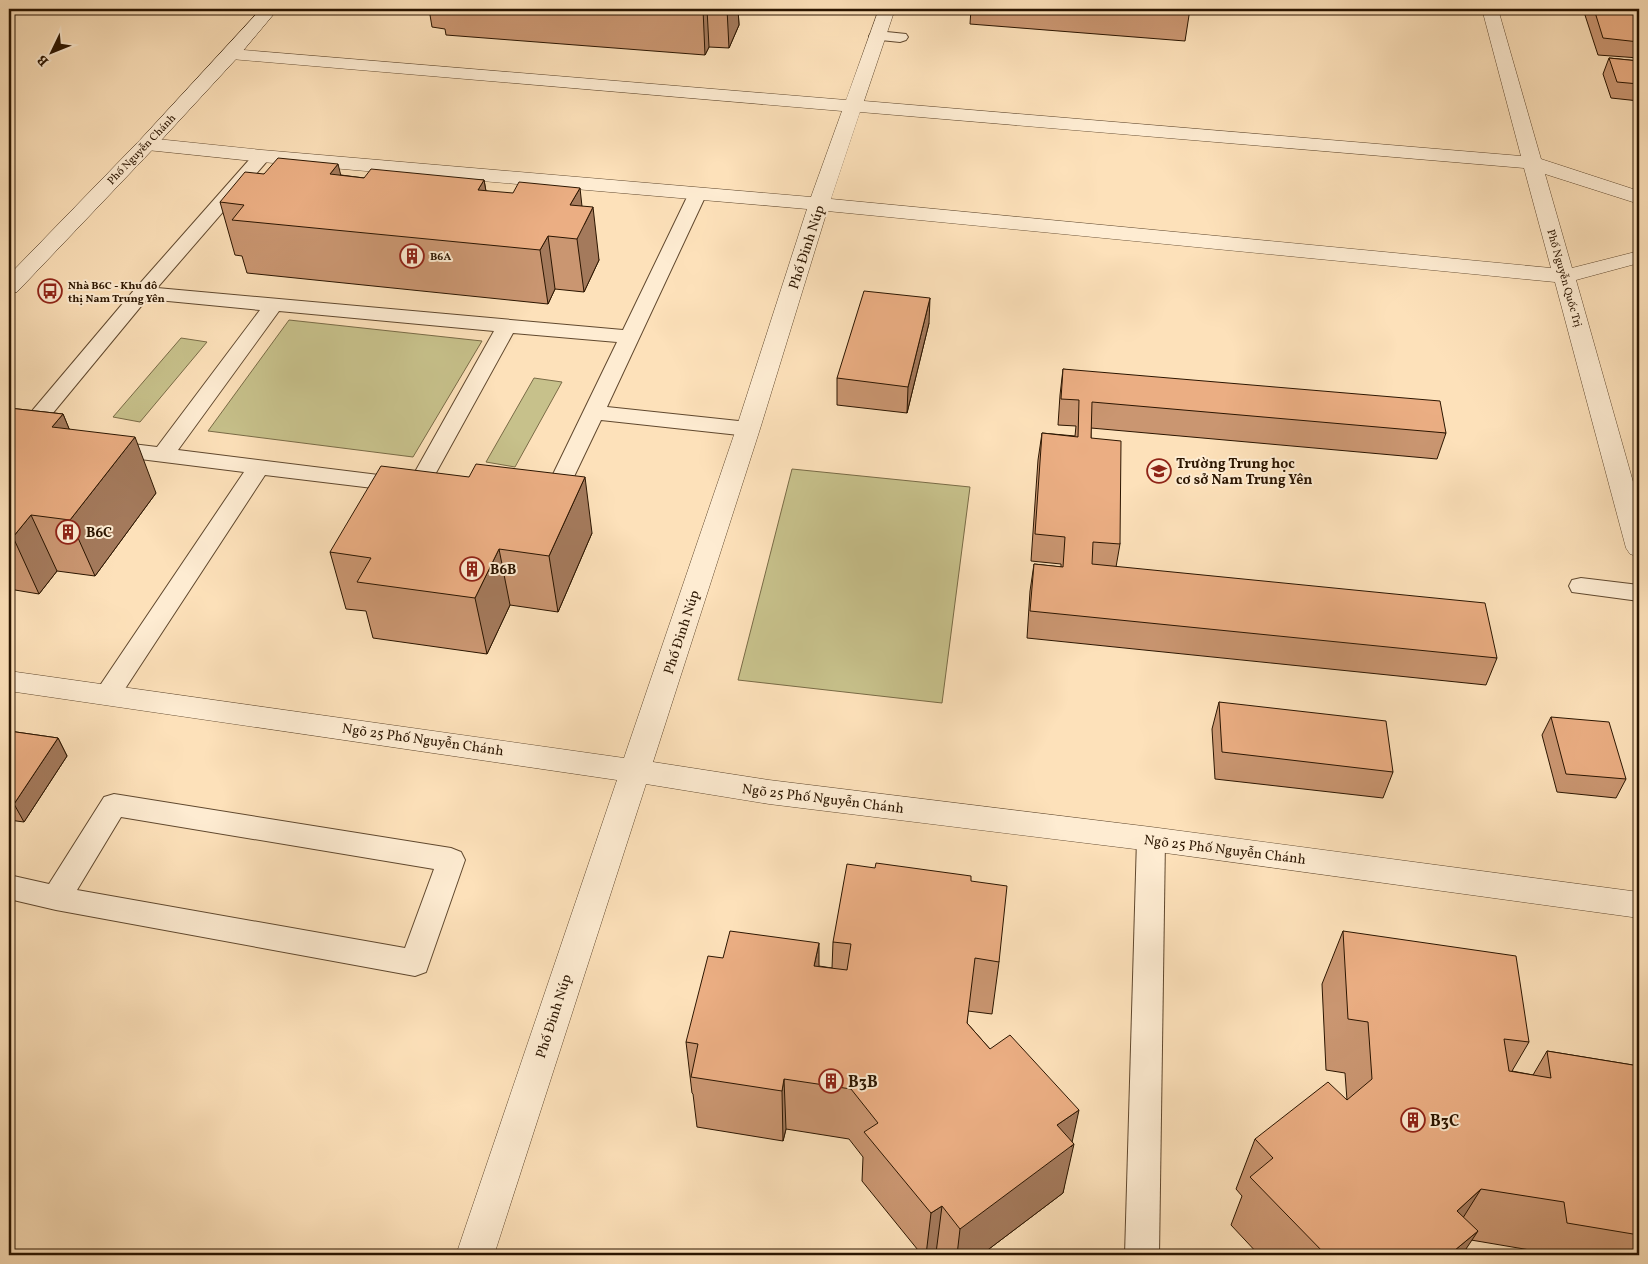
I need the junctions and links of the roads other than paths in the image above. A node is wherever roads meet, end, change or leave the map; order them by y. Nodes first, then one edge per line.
1 (270, 9) edge
2 (887, 9) edge
3 (1490, 9) edge
4 (231, 54) junction
5 (853, 105) junction
6 (147, 144) junction
7 (262, 156) junction
8 (1533, 164) junction
9 (697, 195) junction
10 (1639, 198) edge
11 (819, 204) junction
12 (1639, 257) edge
13 (1564, 276) junction
14 (9, 286) edge
15 (142, 292) junction
16 (274, 304) junction
17 (507, 326) junction
18 (629, 337) junction
19 (594, 412) junction
20 (748, 430) junction
21 (49, 440) edge
22 (87, 445) edge
23 (163, 454) junction
24 (259, 466) junction
25 (532, 500) edge
26 (1639, 548) edge
27 (1581, 586) dead end
28 (1639, 593) edge
29 (9, 681) edge
30 (108, 694) junction
31 (634, 772) junction
32 (1151, 839) junction
33 (9, 887) edge
34 (56, 898) junction
35 (1639, 906) edge
36 (475, 1255) edge
37 (1142, 1255) edge

1 - 4 street, Phố Nguyễn Chánh
2 - 5 street, Phố Đinh Núp
3 - 8 street, Phố Nguyễn Quốc Trị
4 - 5 street
4 - 6 street, Phố Nguyễn Chánh
5 - 8 street
5 - 11 street, Phố Đinh Núp
6 - 7 street
6 - 14 street, Phố Nguyễn Chánh
7 - 9 street
7 - 15 lane
8 - 10 street
8 - 13 street, Phố Nguyễn Quốc Trị
9 - 11 street
9 - 18 lane
11 - 13 street
11 - 20 street, Phố Đinh Núp
12 - 13 street
13 - 26 street, Phố Nguyễn Quốc Trị
15 - 16 lane
15 - 21 lane
16 - 17 lane
16 - 23 lane
17 - 18 lane
17 - 24 lane
18 - 19 lane
19 - 20 lane
19 - 25 lane
20 - 31 street, Phố Đinh Núp
22 - 23 lane
23 - 24 lane
24 - 30 lane
27 - 28 lane
29 - 30 street, Ngõ 25 Phố Nguyễn Chánh
30 - 31 street, Ngõ 25 Phố Nguyễn Chánh
31 - 32 street, Ngõ 25 Phố Nguyễn Chánh
31 - 36 street, Phố Đinh Núp
32 - 35 street, Ngõ 25 Phố Nguyễn Chánh
32 - 37 lane
33 - 34 lane
34 - 34 lane

